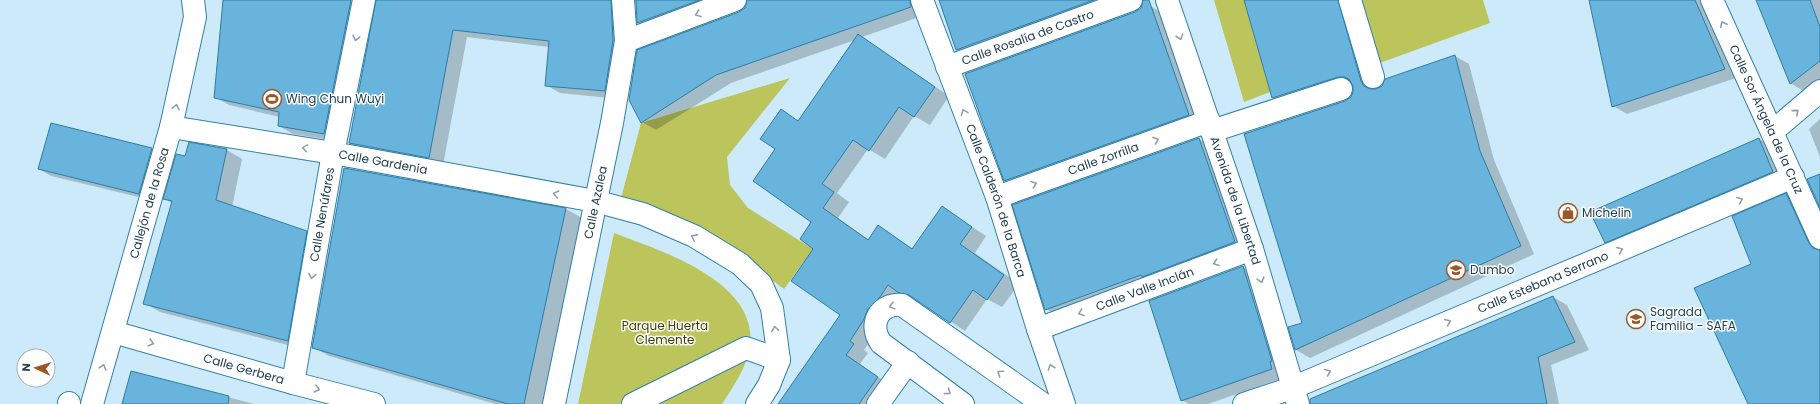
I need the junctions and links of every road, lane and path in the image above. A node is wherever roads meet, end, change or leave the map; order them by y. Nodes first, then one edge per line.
1 (193, 0) edge
2 (364, 0) edge
3 (623, 0) edge
4 (735, 0) edge
5 (922, 0) edge
6 (1131, 0) edge
7 (1167, 0) edge
8 (1350, 0) edge
9 (1712, 0) edge
10 (626, 41) junction
11 (947, 67) junction
12 (1373, 77) dead end
13 (1341, 89) dead end
14 (1820, 92) edge
15 (1210, 126) junction
16 (171, 127) junction
17 (1772, 132) junction
18 (333, 153) junction
19 (1793, 177) junction
20 (997, 197) junction
21 (595, 201) junction
22 (1820, 238) edge
23 (1252, 249) junction
24 (1038, 329) junction
25 (113, 332) junction
26 (779, 360) junction
27 (908, 362) junction
28 (293, 383) junction
29 (1295, 396) edge
30 (92, 404) edge
31 (374, 404) edge
32 (554, 404) edge
33 (633, 404) edge
34 (757, 404) edge
35 (878, 404) edge
36 (963, 404) edge
37 (1043, 404) edge
38 (1064, 404) edge
39 (1244, 404) edge

16 -> 1 street, Callejón de la Rosa
2 -> 18 street, Calle Nenúfares
3 - 10 street, Calle Azalea
4 -> 10 street
5 - 11 street, Calle Calderón de la Barca
6 - 11 street, Calle Rosalía de Castro
7 -> 15 street, Avenida de la Libertad
8 - 12 street
17 -> 9 street, Calle Sor Ángela de la Cruz
10 - 21 street, Calle Azalea
20 -> 11 street, Calle Calderón de la Barca
13 - 15 street, Calle Zorrilla
17 -> 14 street
20 -> 15 street, Calle Zorrilla
15 - 23 street, Avenida de la Libertad
18 -> 16 street, Calle Gardenia
16 - 25 street, Callejón de la Rosa
17 - 19 street, Calle Sor Ángela de la Cruz
21 -> 18 street, Calle Gardenia
18 -> 28 street, Calle Nenúfares
19 - 22 street, Calle Sor Ángela de la Cruz
29 -> 19 street, Calle Estebana Serrano
20 - 24 street, Calle Calderón de la Barca
26 -> 21 street, Calle Gardenia
21 - 32 street, Calle Azalea
23 -> 24 street, Calle Valle Inclán
23 -> 29 street, Avenida de la Libertad
38 -> 24 street, Calle Calderón de la Barca
25 -> 28 street, Calle Gerbera
30 -> 25 street, Callejón de la Rosa
26 - 33 street
26 - 34 street
27 - 35 street
27 -> 36 street
37 -> 27 street
28 -> 31 street, Calle Gerbera
29 - 39 street, Calle Estebana Serrano

